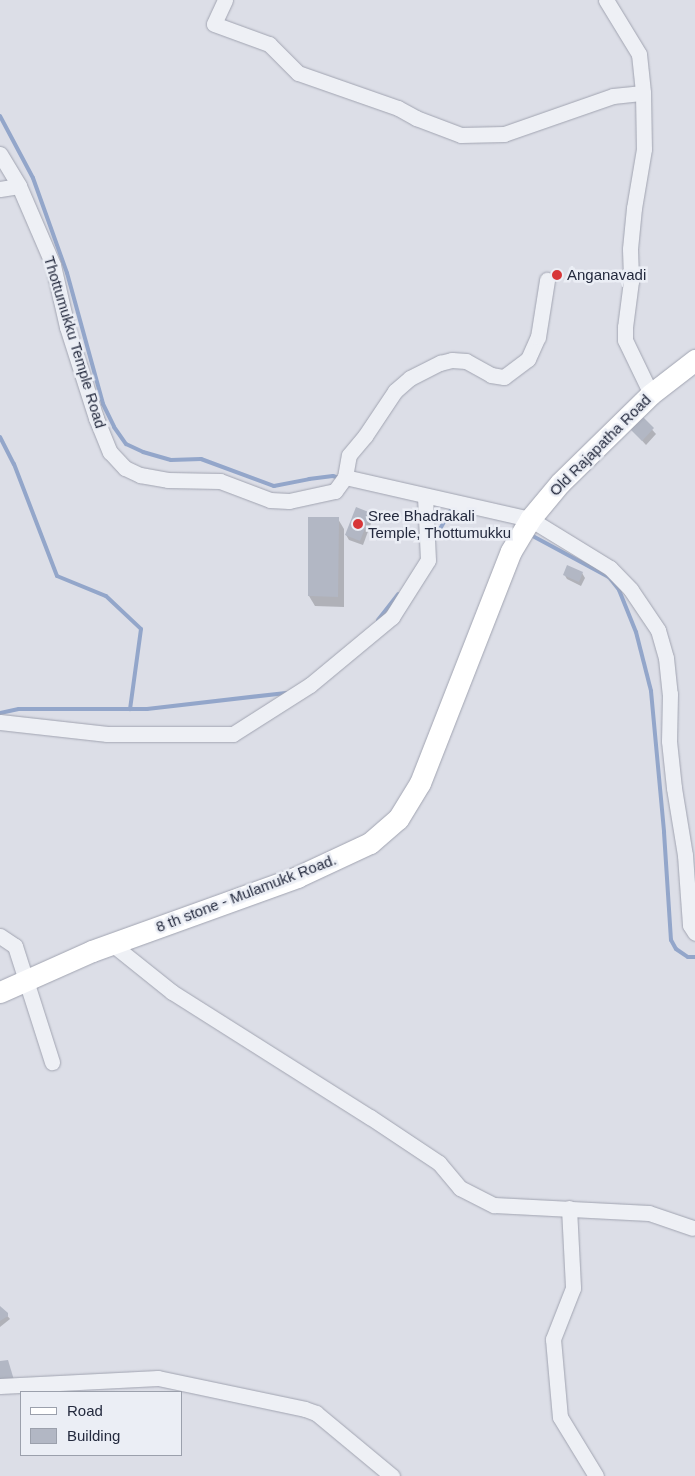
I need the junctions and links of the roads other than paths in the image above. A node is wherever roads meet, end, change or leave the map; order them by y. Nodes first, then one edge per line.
1 (225, 0) edge
2 (606, 0) edge
3 (643, 93) junction
4 (0, 154) edge
5 (19, 186) junction
6 (0, 189) edge
7 (547, 280) dead end
8 (695, 360) edge
9 (651, 394) junction
10 (345, 477) junction
11 (425, 501) junction
12 (525, 527) junction
13 (0, 722) edge
14 (695, 933) edge
15 (0, 936) edge
16 (112, 944) junction
17 (25, 981) junction
18 (0, 992) edge
19 (52, 1062) dead end
20 (569, 1208) junction
21 (693, 1228) dead end
22 (0, 1386) edge
23 (392, 1476) edge
24 (596, 1476) edge

1 - 3 street
2 - 3 street
3 - 9 street
4 - 5 street, Thottumukku Temple Road
5 - 6 street
5 - 10 street, Thottumukku Temple Road
7 - 10 street
8 - 9 main road, Old Rajapatha Road
9 - 12 main road, Old Rajapatha Road
10 - 11 street
11 - 12 street
11 - 13 street
12 - 14 street
12 - 16 main road, 8 th stone - Mulamukk Road.
15 - 17 street
16 - 17 main road, 8 th stone - Mulamukk Road.
16 - 20 street
17 - 18 main road, 8 th stone - Mulamukk Road.
17 - 19 street
20 - 21 street
20 - 24 street
22 - 23 street

